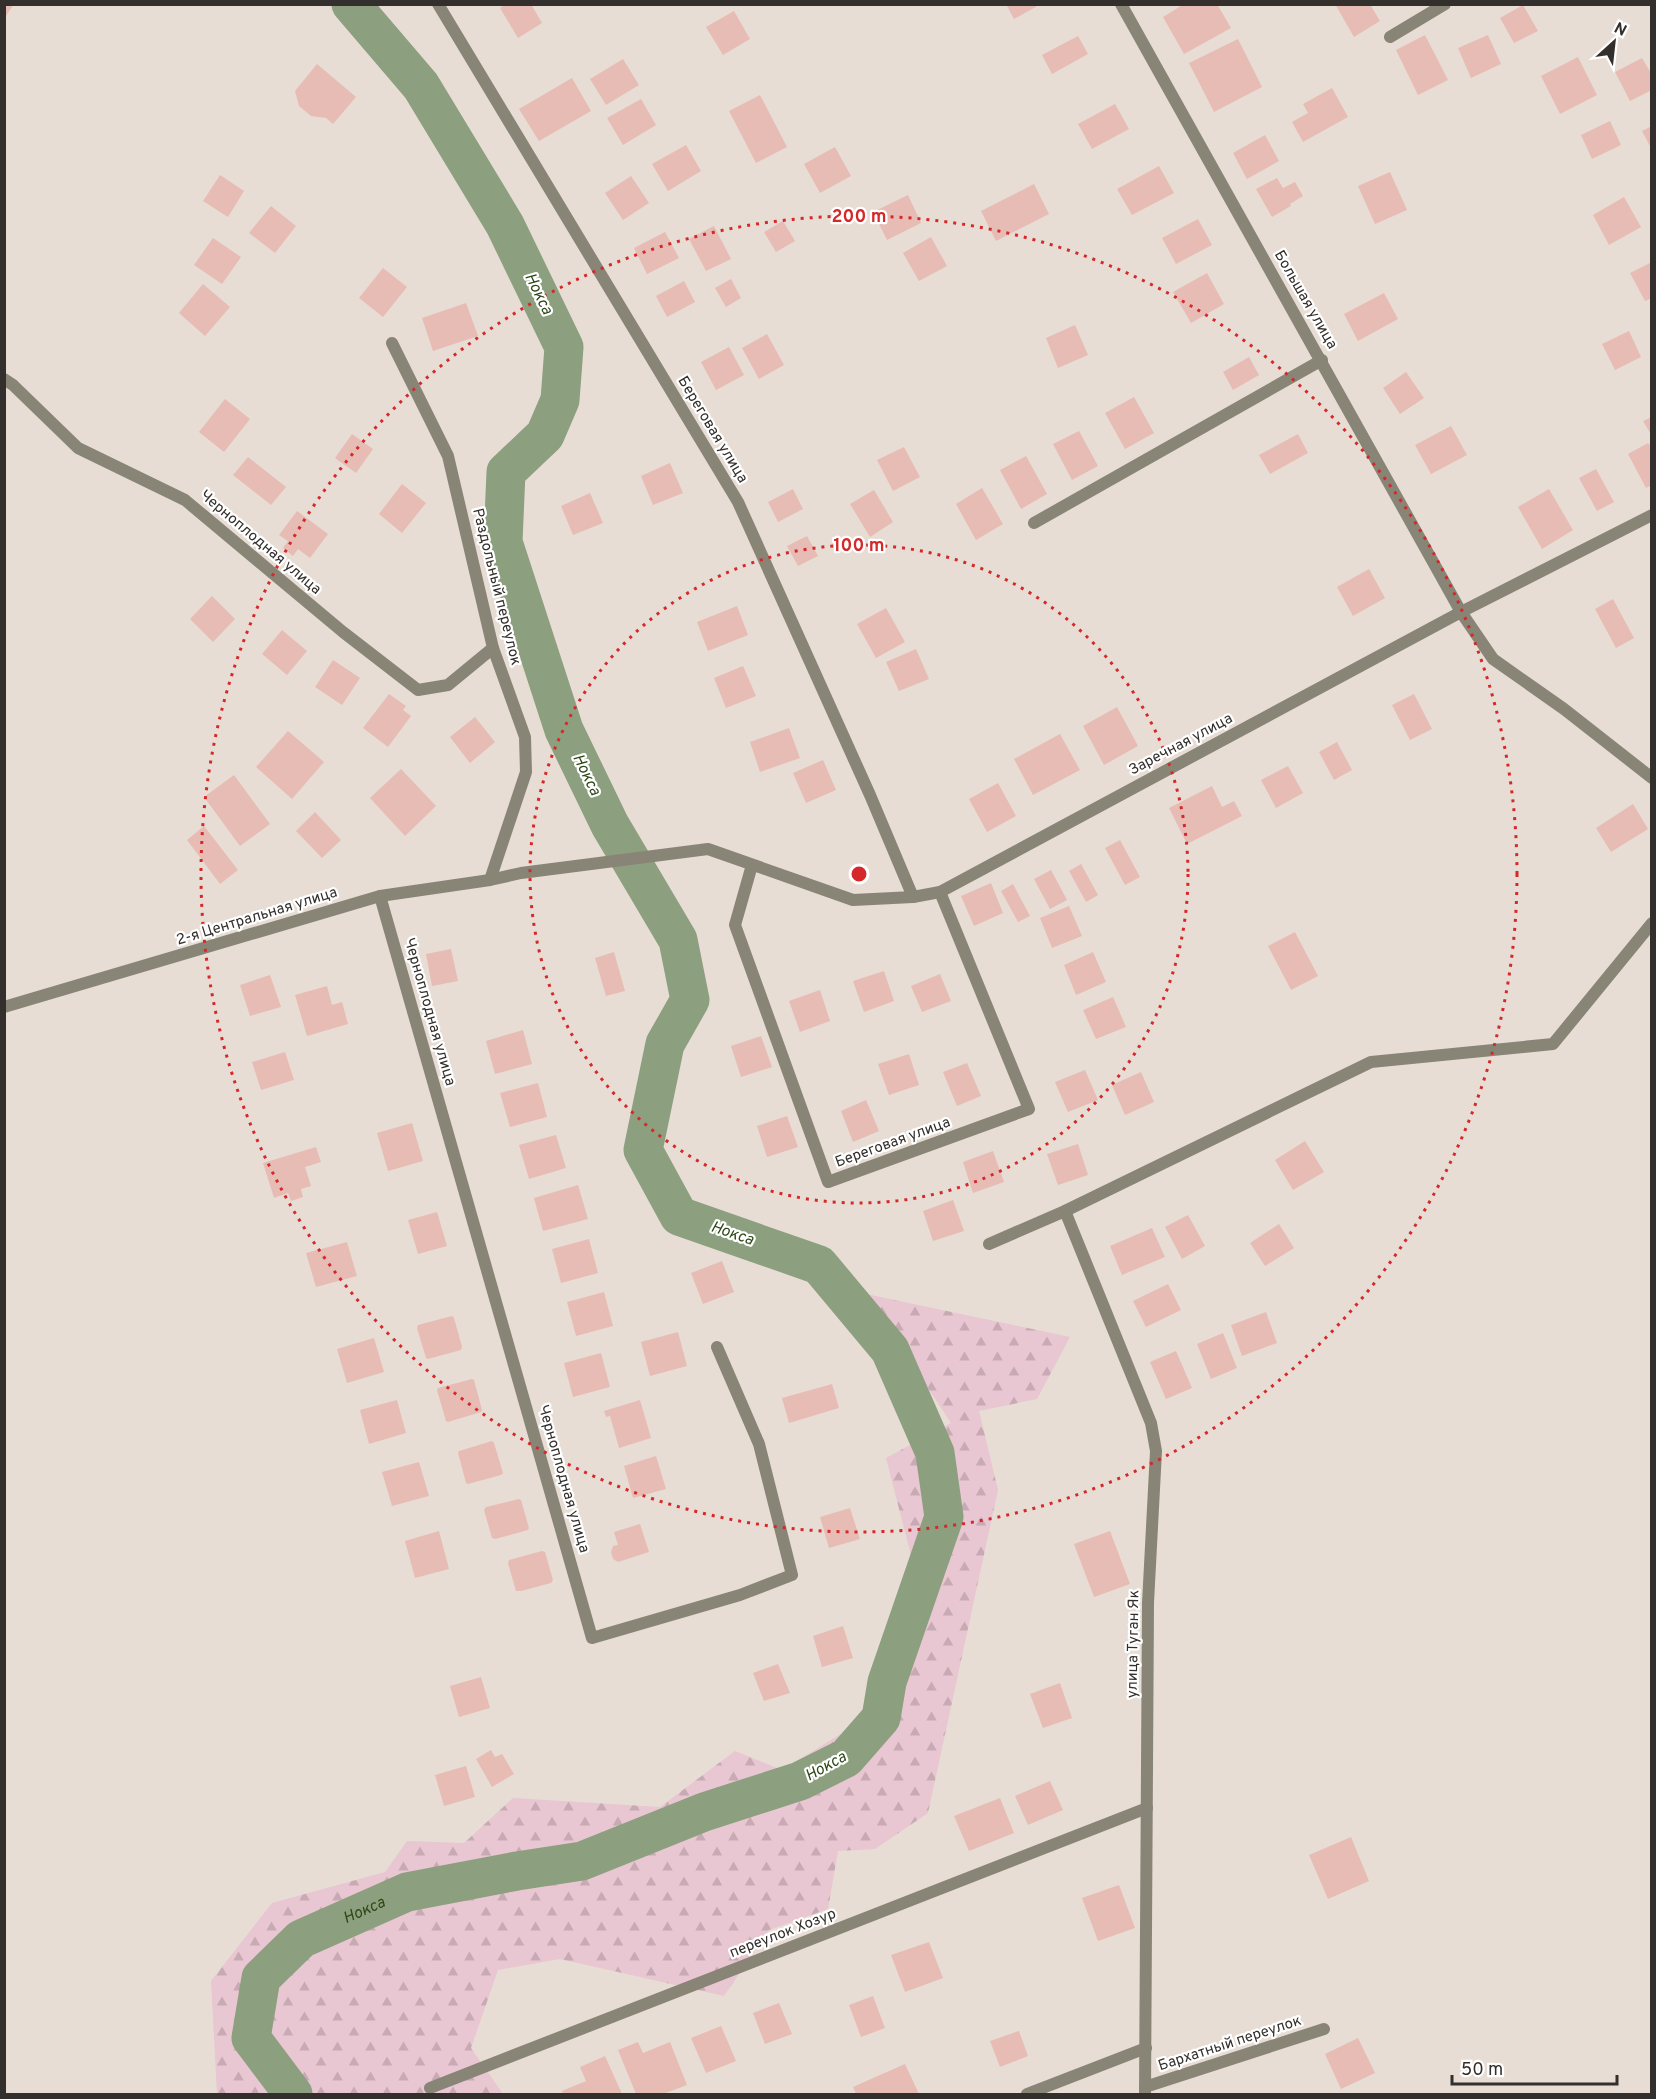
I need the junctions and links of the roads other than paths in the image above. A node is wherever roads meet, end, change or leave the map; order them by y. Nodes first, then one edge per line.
1 (438, 4) edge
2 (1121, 4) edge
3 (1445, 4) edge
4 (1390, 38) dead end
5 (392, 344) dead end
6 (1322, 360) junction
7 (4, 379) edge
8 (1652, 516) edge
9 (1034, 524) dead end
10 (1461, 612) junction
11 (493, 648) junction
12 (1652, 778) edge
13 (708, 849) joint
14 (753, 865) junction
15 (490, 880) junction
16 (940, 892) junction
17 (380, 896) junction
18 (913, 897) junction
19 (1652, 923) edge
20 (4, 1007) edge
21 (1065, 1211) junction
22 (989, 1244) dead end
23 (717, 1347) dead end
24 (1147, 1808) junction
25 (1324, 2029) dead end
26 (1146, 2048) junction
27 (430, 2088) dead end
28 (1145, 2091) edge
29 (1027, 2094) edge

1 - 18 street, Береговая улица
2 - 6 street, Большая улица
3 - 4 street
5 - 11 street, Раздольный переулок
6 - 9 street
6 - 10 street, Большая улица
7 - 11 street, Черноплодная улица
8 - 10 street, Заречная улица
10 - 12 street, Большая улица
10 - 16 street, Заречная улица
11 - 15 street, Раздольный переулок
13 - 14 street, Заречная улица
13 - 15 street, 2-я Центральная улица
14 - 16 street, Береговая улица
14 - 18 street, Заречная улица
15 - 17 street, 2-я Центральная улица
16 - 18 street, Заречная улица
17 - 20 street, 2-я Центральная улица
17 - 23 street, Черноплодная улица
19 - 21 street
21 - 22 street
21 - 24 street, улица Туган Як
24 - 26 street, улица Туган Як
24 - 27 street, переулок Хозур
25 - 28 street, Бархатный переулок
26 - 28 street, улица Туган Як
26 - 29 street, Бархатный переулок

